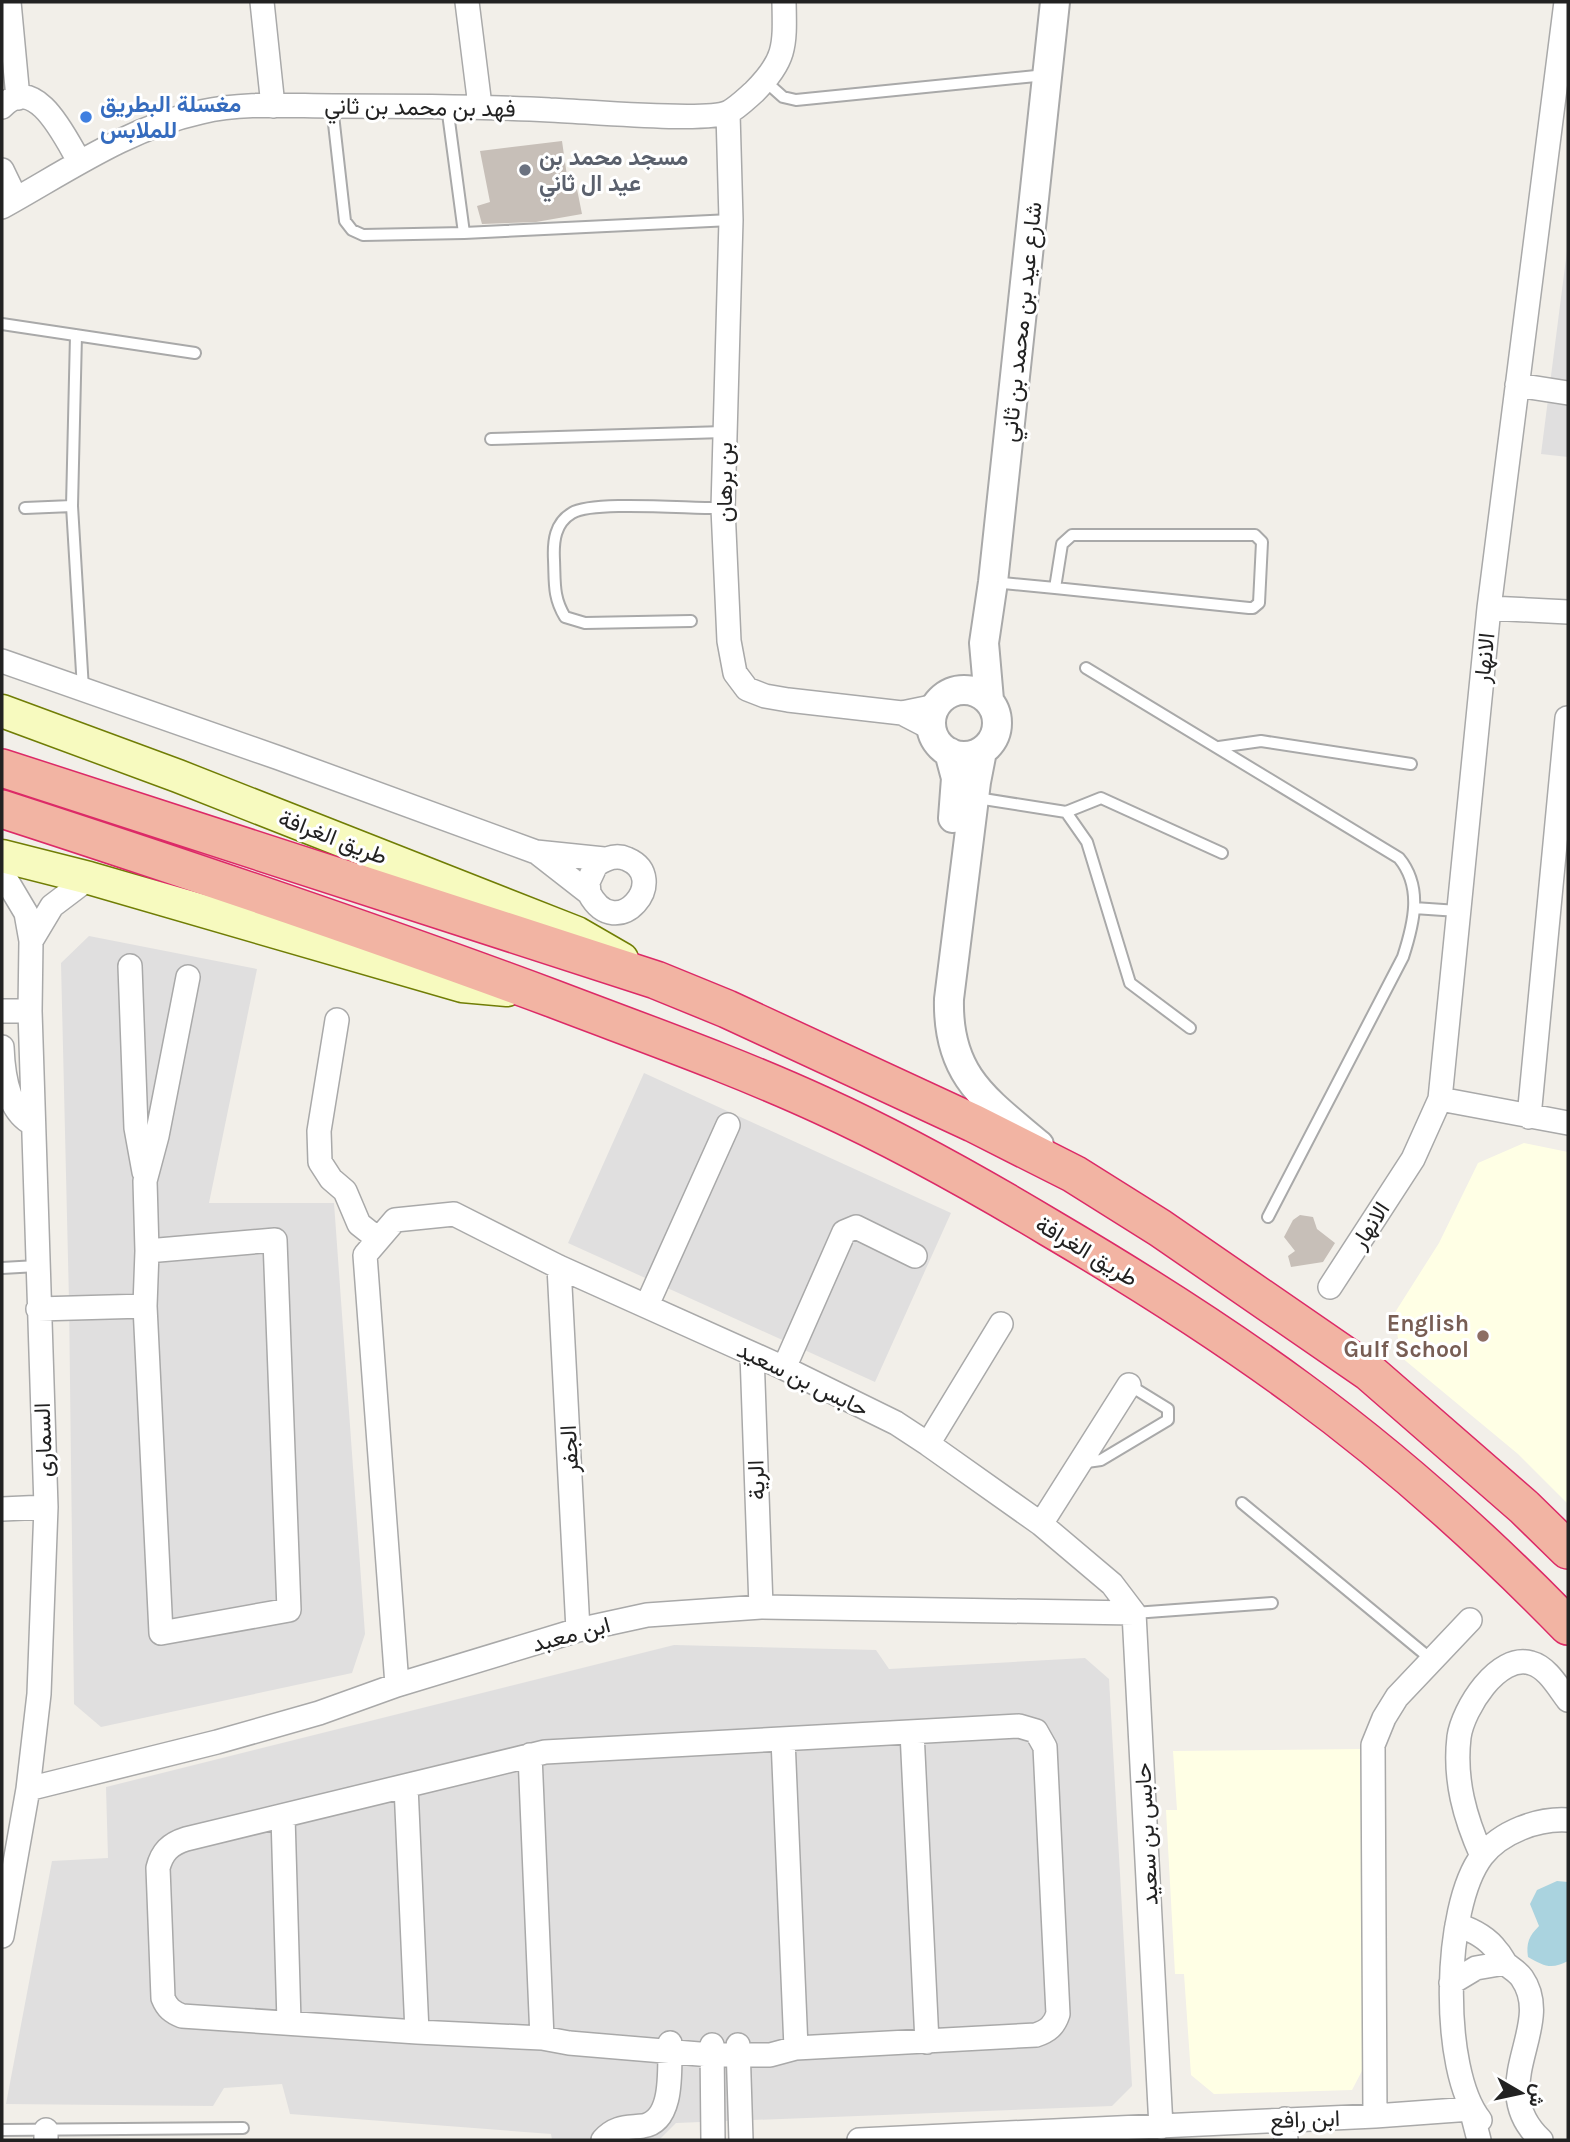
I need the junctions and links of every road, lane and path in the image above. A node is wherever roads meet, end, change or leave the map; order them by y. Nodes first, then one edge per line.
1 (9, 2) edge
2 (262, 2) edge
3 (467, 2) edge
4 (784, 2) edge
5 (1055, 2) edge
6 (1566, 2) edge
7 (1046, 75) junction
8 (765, 81) junction
9 (10, 103) edge
10 (273, 106) junction
11 (332, 106) junction
12 (447, 106) junction
13 (480, 106) junction
14 (728, 113) junction
15 (1558, 128) edge
16 (79, 161) junction
17 (2, 170) edge
18 (9, 203) edge
19 (731, 220) junction
20 (464, 233) junction
21 (2, 324) edge
22 (76, 335) junction
23 (195, 354) dead end
24 (1517, 385) junction
25 (1568, 393) edge
26 (724, 432) junction
27 (491, 439) dead end
28 (72, 506) junction
29 (26, 508) dead end
30 (723, 508) junction
31 (993, 582) junction
32 (1055, 588) junction
33 (1489, 608) junction
34 (1568, 612) edge
35 (691, 621) dead end
36 (984, 643) junction
37 (2, 661) edge
38 (1086, 668) dead end
39 (83, 689) junction
40 (960, 689) junction
41 (989, 700) junction
42 (2, 711) edge
43 (933, 717) junction
44 (1567, 718) edge
45 (1219, 747) junction
46 (982, 751) junction
47 (949, 752) junction
48 (1411, 764) dead end
49 (2, 768) edge
50 (974, 798) junction
51 (2, 809) edge
52 (1066, 811) junction
53 (536, 852) junction
54 (1222, 853) dead end
55 (2, 856) edge
56 (604, 859) junction
57 (2, 877) edge
58 (89, 878) junction
59 (589, 892) junction
60 (1414, 908) junction
61 (1458, 911) junction
62 (31, 941) junction
63 (130, 966) dead end
64 (952, 975) junction
65 (188, 977) dead end
66 (656, 980) junction
67 (534, 992) junction
68 (2, 1011) edge
69 (30, 1011) junction
70 (337, 1020) dead end
71 (1190, 1027) dead end
72 (2, 1047) edge
73 (1440, 1099) junction
74 (1529, 1117) junction
75 (1568, 1123) edge
76 (33, 1124) junction
77 (728, 1125) dead end
78 (1074, 1174) junction
79 (145, 1181) junction
80 (1268, 1217) dead end
81 (378, 1238) junction
82 (147, 1251) junction
83 (915, 1256) dead end
84 (37, 1266) junction
85 (559, 1267) junction
86 (2, 1268) edge
87 (1330, 1287) dead end
88 (647, 1305) junction
89 (145, 1306) junction
90 (38, 1310) junction
91 (1001, 1324) dead end
92 (752, 1354) junction
93 (785, 1368) junction
94 (1129, 1385) joint
95 (928, 1444) junction
96 (1080, 1463) junction
97 (1242, 1503) dead end
98 (46, 1507) junction
99 (2, 1509) edge
100 (1041, 1524) junction
101 (1568, 1550) edge
102 (1272, 1603) dead end
103 (761, 1606) junction
104 (1134, 1613) junction
105 (1470, 1620) dead end
106 (1568, 1626) edge
107 (578, 1630) junction
108 (1432, 1660) junction
109 (397, 1685) junction
110 (1568, 1700) edge
111 (912, 1732) junction
112 (783, 1740) junction
113 (530, 1755) junction
114 (406, 1786) junction
115 (28, 1789) junction
116 (283, 1816) junction
117 (1568, 1820) edge
118 (1482, 1856) junction
119 (4, 1910) edge
120 (1457, 1925) junction
121 (2, 1936) edge
122 (1505, 1963) junction
123 (1451, 1983) junction
124 (289, 2022) junction
125 (417, 2032) junction
126 (542, 2038) junction
127 (927, 2042) junction
128 (670, 2047) junction
129 (796, 2048) junction
130 (712, 2050) junction
131 (738, 2050) junction
132 (1472, 2109) junction
133 (1375, 2116) junction
134 (243, 2127) dead end
135 (1161, 2127) junction
136 (2, 2130) edge
137 (1286, 2130) edge
138 (46, 2135) edge
139 (603, 2140) edge
140 (713, 2140) edge
141 (741, 2140) edge
142 (859, 2140) edge
143 (1479, 2140) edge
144 (1495, 2140) edge
145 (1541, 2140) edge

1 - 9 street
2 - 10 street
3 - 13 street
4 - 8 street
5 - 7 street, شارع عيد بن محمد بن ثاني
6 - 15 street, الانهار
7 - 8 lane
7 - 31 street, شارع عيد بن محمد بن ثاني
8 - 14 street
9 - 16 street
10 - 11 street, فهد بن محمد بن ثاني
10 - 16 street, فهد بن محمد بن ثاني
11 - 12 street, فهد بن محمد بن ثاني
11 - 20 lane
12 - 13 street, فهد بن محمد بن ثاني
12 - 20 lane
13 - 14 street, فهد بن محمد بن ثاني
14 - 19 street, بن برهان
15 - 24 street, الانهار
16 - 18 street, فهد بن محمد بن ثاني
17 - 18 street
19 - 20 lane
19 - 26 street, بن برهان
21 - 22 lane
22 - 23 lane
22 - 28 lane
24 - 25 street
24 - 33 street, الانهار
26 - 27 lane
26 - 30 street, بن برهان
28 - 29 lane
28 - 39 lane
30 - 35 lane
30 - 43 street, بن برهان
31 - 32 lane
31 - 36 street, شارع عيد بن محمد بن ثاني
32 - 32 lane
33 - 34 street
33 - 61 street, الانهار
36 - 40 street, شارع عيد بن محمد بن ثاني
36 - 41 street, شارع عيد بن محمد بن ثاني
37 - 39 street
38 - 45 lane
39 - 53 street
40 - 41 street
40 - 43 street
41 - 46 street
42 - 66 main road, طريق الغرافة
43 - 47 street
44 - 74 street
45 - 48 lane
45 - 60 lane
46 - 47 street
46 - 50 street
47 - 64 street
49 - 66 highway, طريق الغرافة
50 - 52 lane
50 - 64 street
51 - 67 highway, طريق الغرافة
52 - 54 lane
52 - 71 lane
53 - 56 street
53 - 59 street
55 - 58 main road, طريق الغرافة
56 - 59 street
56 - 59 street
57 - 62 street, السمارى
58 - 62 street
58 - 67 main road, طريق الغرافة
60 - 61 lane
60 - 80 lane
61 - 73 street, الانهار
62 - 69 street, السمارى
63 - 79 street
64 - 78 street
65 - 79 street
66 - 78 highway, طريق الغرافة
67 - 106 highway, طريق الغرافة
68 - 69 street
69 - 76 street, السمارى
70 - 81 street
72 - 76 street
73 - 74 street
73 - 87 street, الانهار
74 - 75 street
76 - 84 street, السمارى
77 - 88 street
78 - 101 highway, طريق الغرافة
79 - 82 street
81 - 85 street, حابس بن سعيد
81 - 109 street
82 - 89 street
82 - 89 street
83 - 93 street
84 - 86 lane
84 - 90 street, السمارى
85 - 88 street, حابس بن سعيد
85 - 107 street, الجفر
88 - 92 street, حابس بن سعيد
89 - 90 street
90 - 98 street, السمارى
91 - 95 street
92 - 93 street, حابس بن سعيد
92 - 103 street, الرية
93 - 95 street, حابس بن سعيد
94 - 96 street
94 - 96 lane
95 - 100 street, حابس بن سعيد
96 - 100 street
97 - 108 lane
98 - 99 street
98 - 115 street, السمارى
100 - 104 street, حابس بن سعيد
102 - 104 lane
103 - 104 street, ابن معبد
103 - 107 street, ابن معبد
104 - 135 street, حابس بن سعيد
105 - 108 street
107 - 109 street, ابن معبد
108 - 133 street
109 - 115 street, ابن معبد
110 - 118 street
111 - 112 street
111 - 127 street
111 - 127 street
112 - 113 street
112 - 129 street
113 - 114 street
113 - 126 street
114 - 116 street
114 - 125 street
115 - 119 street, السمارى
116 - 124 street
116 - 124 street
117 - 118 street
118 - 120 street
119 - 121 street, السمارى
120 - 122 street
120 - 123 street
122 - 123 street
122 - 145 street
123 - 132 street
124 - 125 street
125 - 126 street
126 - 128 street
127 - 129 street
128 - 130 street
128 - 139 street
129 - 131 street
130 - 131 street
130 - 140 street
131 - 141 street
132 - 133 street, ابن رافع
132 - 143 street
132 - 144 street
133 - 137 street, ابن رافع
134 - 138 lane
135 - 137 street, ابن رافع
135 - 142 street, ابن رافع
136 - 138 lane

